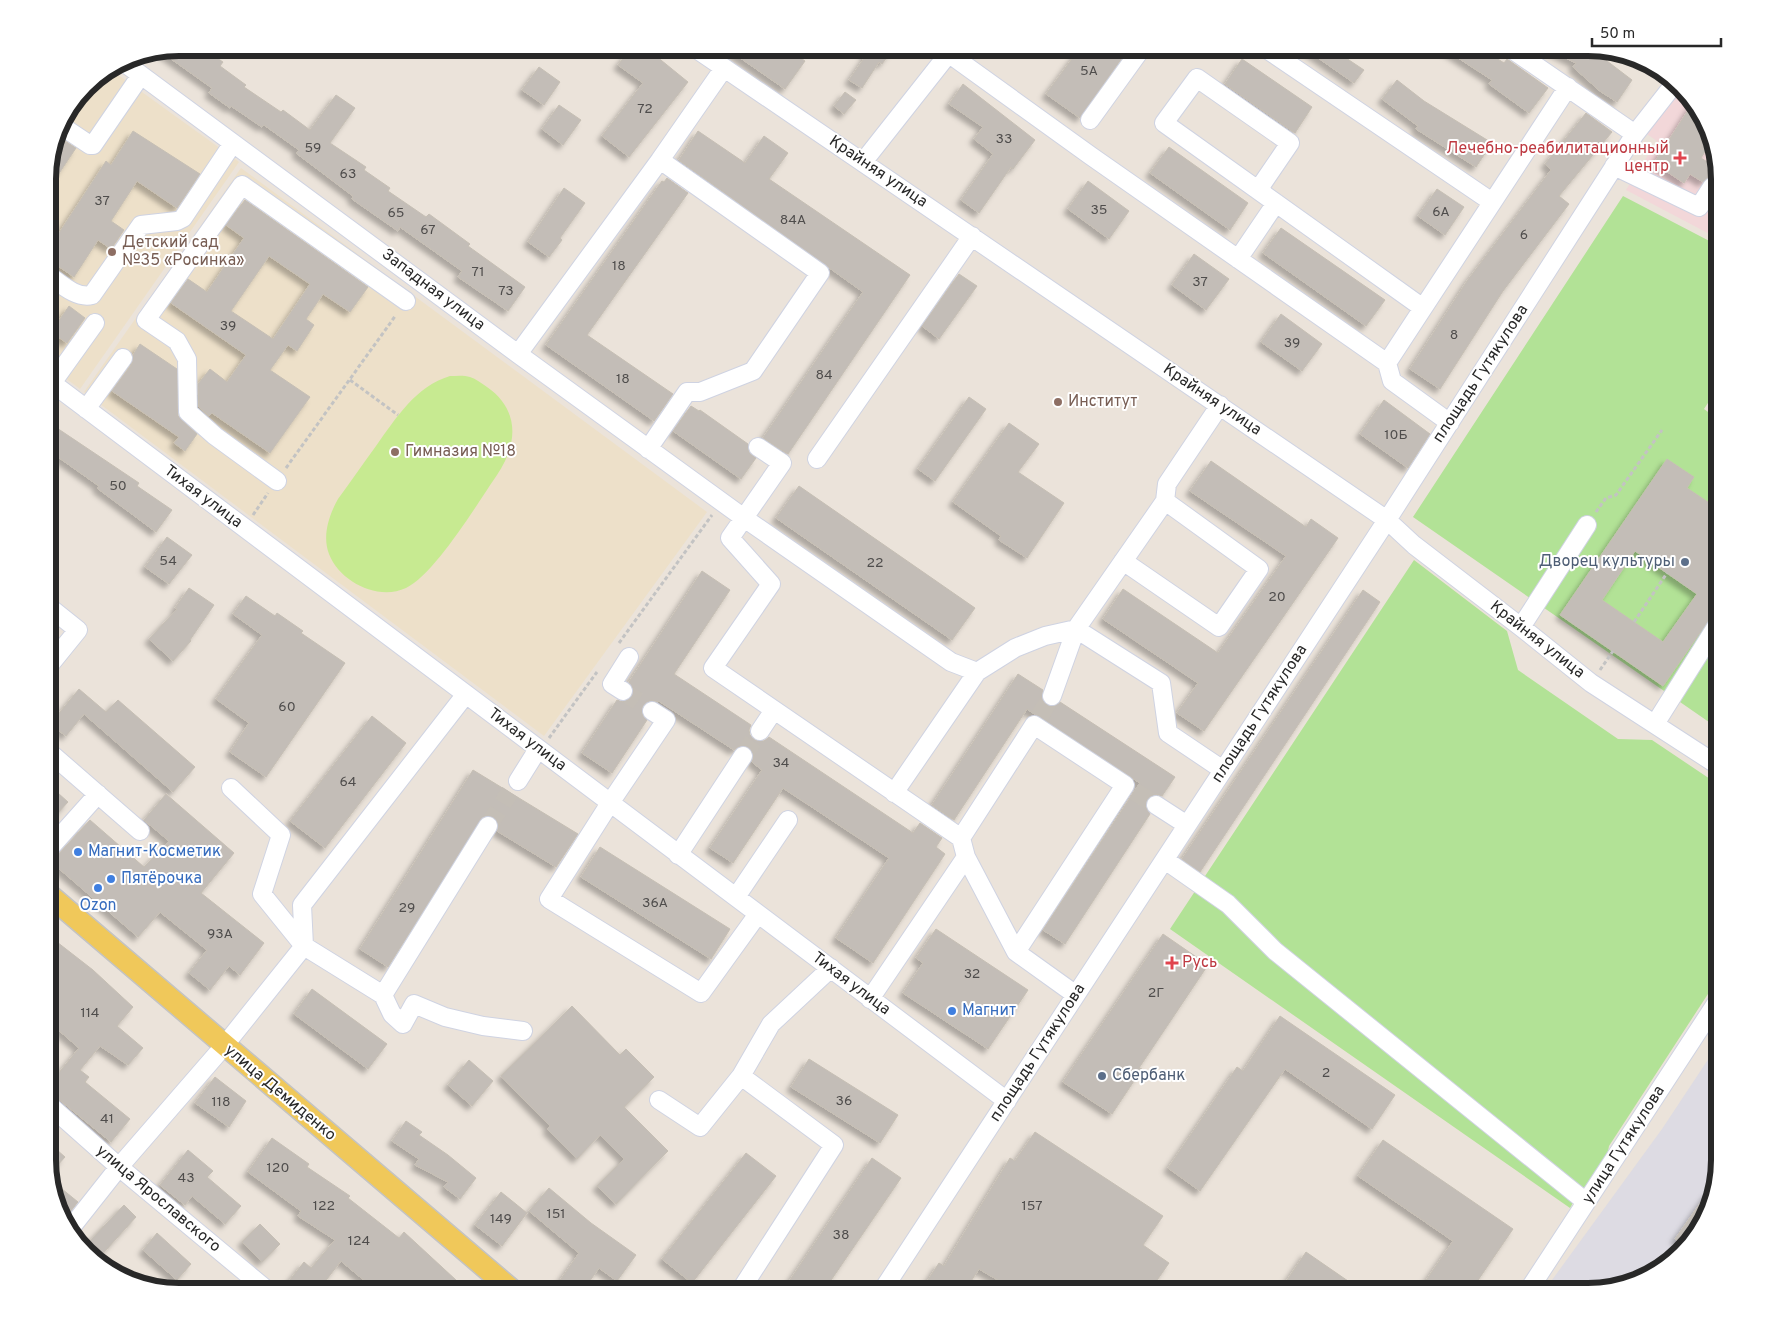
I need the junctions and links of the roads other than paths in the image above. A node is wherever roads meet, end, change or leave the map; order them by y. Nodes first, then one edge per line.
1 (707, 56) edge
2 (946, 56) edge
3 (959, 56) edge
4 (1136, 56) edge
5 (1277, 56) edge
6 (1522, 56) edge
7 (130, 67) edge
8 (724, 68) junction
9 (141, 75) junction
10 (1568, 87) junction
11 (1671, 88) edge
12 (1090, 120) dead end
13 (67, 130) edge
14 (1635, 134) junction
15 (233, 143) junction
16 (660, 160) junction
17 (863, 162) junction
18 (1614, 166) junction
19 (1258, 190) junction
20 (1711, 190) edge
21 (1492, 202) junction
22 (1276, 203) junction
23 (972, 236) junction
24 (1238, 259) junction
25 (57, 281) edge
26 (406, 301) road end
27 (1423, 308) junction
28 (95, 323) dead end
29 (518, 354) junction
30 (123, 358) dead end
31 (1387, 363) junction
32 (57, 372) edge
33 (57, 386) edge
34 (1220, 405) junction
35 (86, 409) junction
36 (1450, 423) junction
37 (758, 447) dead end
38 (648, 449) junction
39 (817, 459) dead end
40 (277, 481) road end
41 (1165, 501) junction
42 (744, 518) junction
43 (1387, 520) junction
44 (1588, 525) road end
45 (1123, 561) junction
46 (57, 613) edge
47 (1522, 627) junction
48 (1076, 629) junction
49 (1711, 635) edge
50 (623, 652) road end
51 (57, 656) edge
52 (977, 672) junction
53 (623, 691) tunnel mouth
54 (466, 694) junction
55 (1052, 696) tunnel mouth
56 (774, 710) junction
57 (652, 711) tunnel mouth
58 (1655, 724) junction
59 (760, 731) tunnel mouth
60 (542, 746) junction
61 (743, 756) tunnel mouth
62 (57, 759) edge
63 (1711, 760) edge
64 (1223, 770) junction
65 (518, 781) tunnel mouth
66 (231, 788) dead end
67 (894, 793) junction
68 (98, 794) junction
69 (610, 803) junction
70 (1156, 806) tunnel mouth
71 (788, 820) dead end
72 (1187, 825) junction
73 (488, 826) tunnel mouth
74 (140, 831) dead end
75 (961, 838) junction
76 (57, 840) edge
77 (678, 855) junction
78 (966, 857) junction
79 (1165, 860) junction
80 (736, 897) junction
81 (57, 902) edge
82 (758, 914) junction
83 (304, 946) junction
84 (1016, 952) junction
85 (831, 968) junction
86 (383, 995) junction
87 (1076, 995) junction
88 (870, 998) junction
89 (1711, 1013) edge
90 (523, 1031) dead end
91 (224, 1046) junction
92 (741, 1076) junction
93 (659, 1100) dead end
94 (1007, 1100) junction
95 (57, 1112) edge
96 (119, 1167) junction
97 (1586, 1202) junction
98 (74, 1223) edge
99 (257, 1283) edge
100 (502, 1283) edge
101 (746, 1283) edge
102 (888, 1283) edge
103 (1534, 1283) edge

1 - 8 street, Крайняя улица
2 - 17 street
3 - 24 street
4 - 12 street
5 - 21 street
6 - 10 street
7 - 9 street, Западная улица
8 - 16 street
8 - 17 street, Крайняя улица
9 - 13 street
9 - 15 street, Западная улица
10 - 14 street
10 - 21 street
11 - 14 street, площадь Гутякулова
14 - 18 street, площадь Гутякулова
15 - 25 street
15 - 29 street, Западная улица
16 - 29 street
16 - 38 street
17 - 23 street, Крайняя улица
18 - 20 street
18 - 36 street, площадь Гутякулова
19 - 19 street
19 - 22 street
21 - 27 street
22 - 24 street
22 - 27 street
23 - 34 street, Крайняя улица
23 - 39 street
24 - 31 street
26 - 40 street
27 - 31 street
28 - 32 street
29 - 38 street, Западная улица
30 - 35 street
31 - 36 street
33 - 35 street, Тихая улица
34 - 41 street
34 - 43 street, Крайняя улица
35 - 54 street, Тихая улица
36 - 43 street, площадь Гутякулова
37 - 42 street
38 - 42 street, Западная улица
41 - 45 street
41 - 45 street
42 - 52 street, Западная улица
42 - 56 street
43 - 47 street, Крайняя улица
43 - 64 street, площадь Гутякулова
44 - 47 street
45 - 48 street
46 - 51 street
47 - 58 street, Крайняя улица
48 - 52 street
48 - 55 street
48 - 64 street
49 - 58 street
50 - 53 street
52 - 67 street
54 - 60 street, Тихая улица
54 - 83 street
56 - 59 street
56 - 67 street
57 - 69 street
58 - 63 street, Крайняя улица
60 - 65 street
60 - 69 street, Тихая улица
61 - 77 street
62 - 68 street
64 - 72 street, площадь Гутякулова
66 - 83 street
67 - 75 street
68 - 74 street
68 - 76 street
69 - 77 street, Тихая улица
69 - 82 street
70 - 72 street
71 - 80 street
72 - 79 street, площадь Гутякулова
73 - 86 street
75 - 78 street
75 - 84 street
77 - 80 street, Тихая улица
78 - 84 street
78 - 88 street
79 - 87 street, площадь Гутякулова
79 - 97 street
80 - 82 street, Тихая улица
81 - 91 main road, улица Демиденко
82 - 85 street, Тихая улица
83 - 86 street
83 - 91 street
84 - 87 street
85 - 88 street, Тихая улица
85 - 92 street
86 - 90 street
87 - 94 street, площадь Гутякулова
88 - 94 street, Тихая улица
89 - 97 street, улица Гутякулова
91 - 96 street
91 - 100 main road, улица Демиденко
92 - 93 street
92 - 101 street
94 - 102 street, площадь Гутякулова
95 - 96 street, улица Ярославского
96 - 98 street
96 - 99 street, улица Ярославского
97 - 103 street, улица Гутякулова

